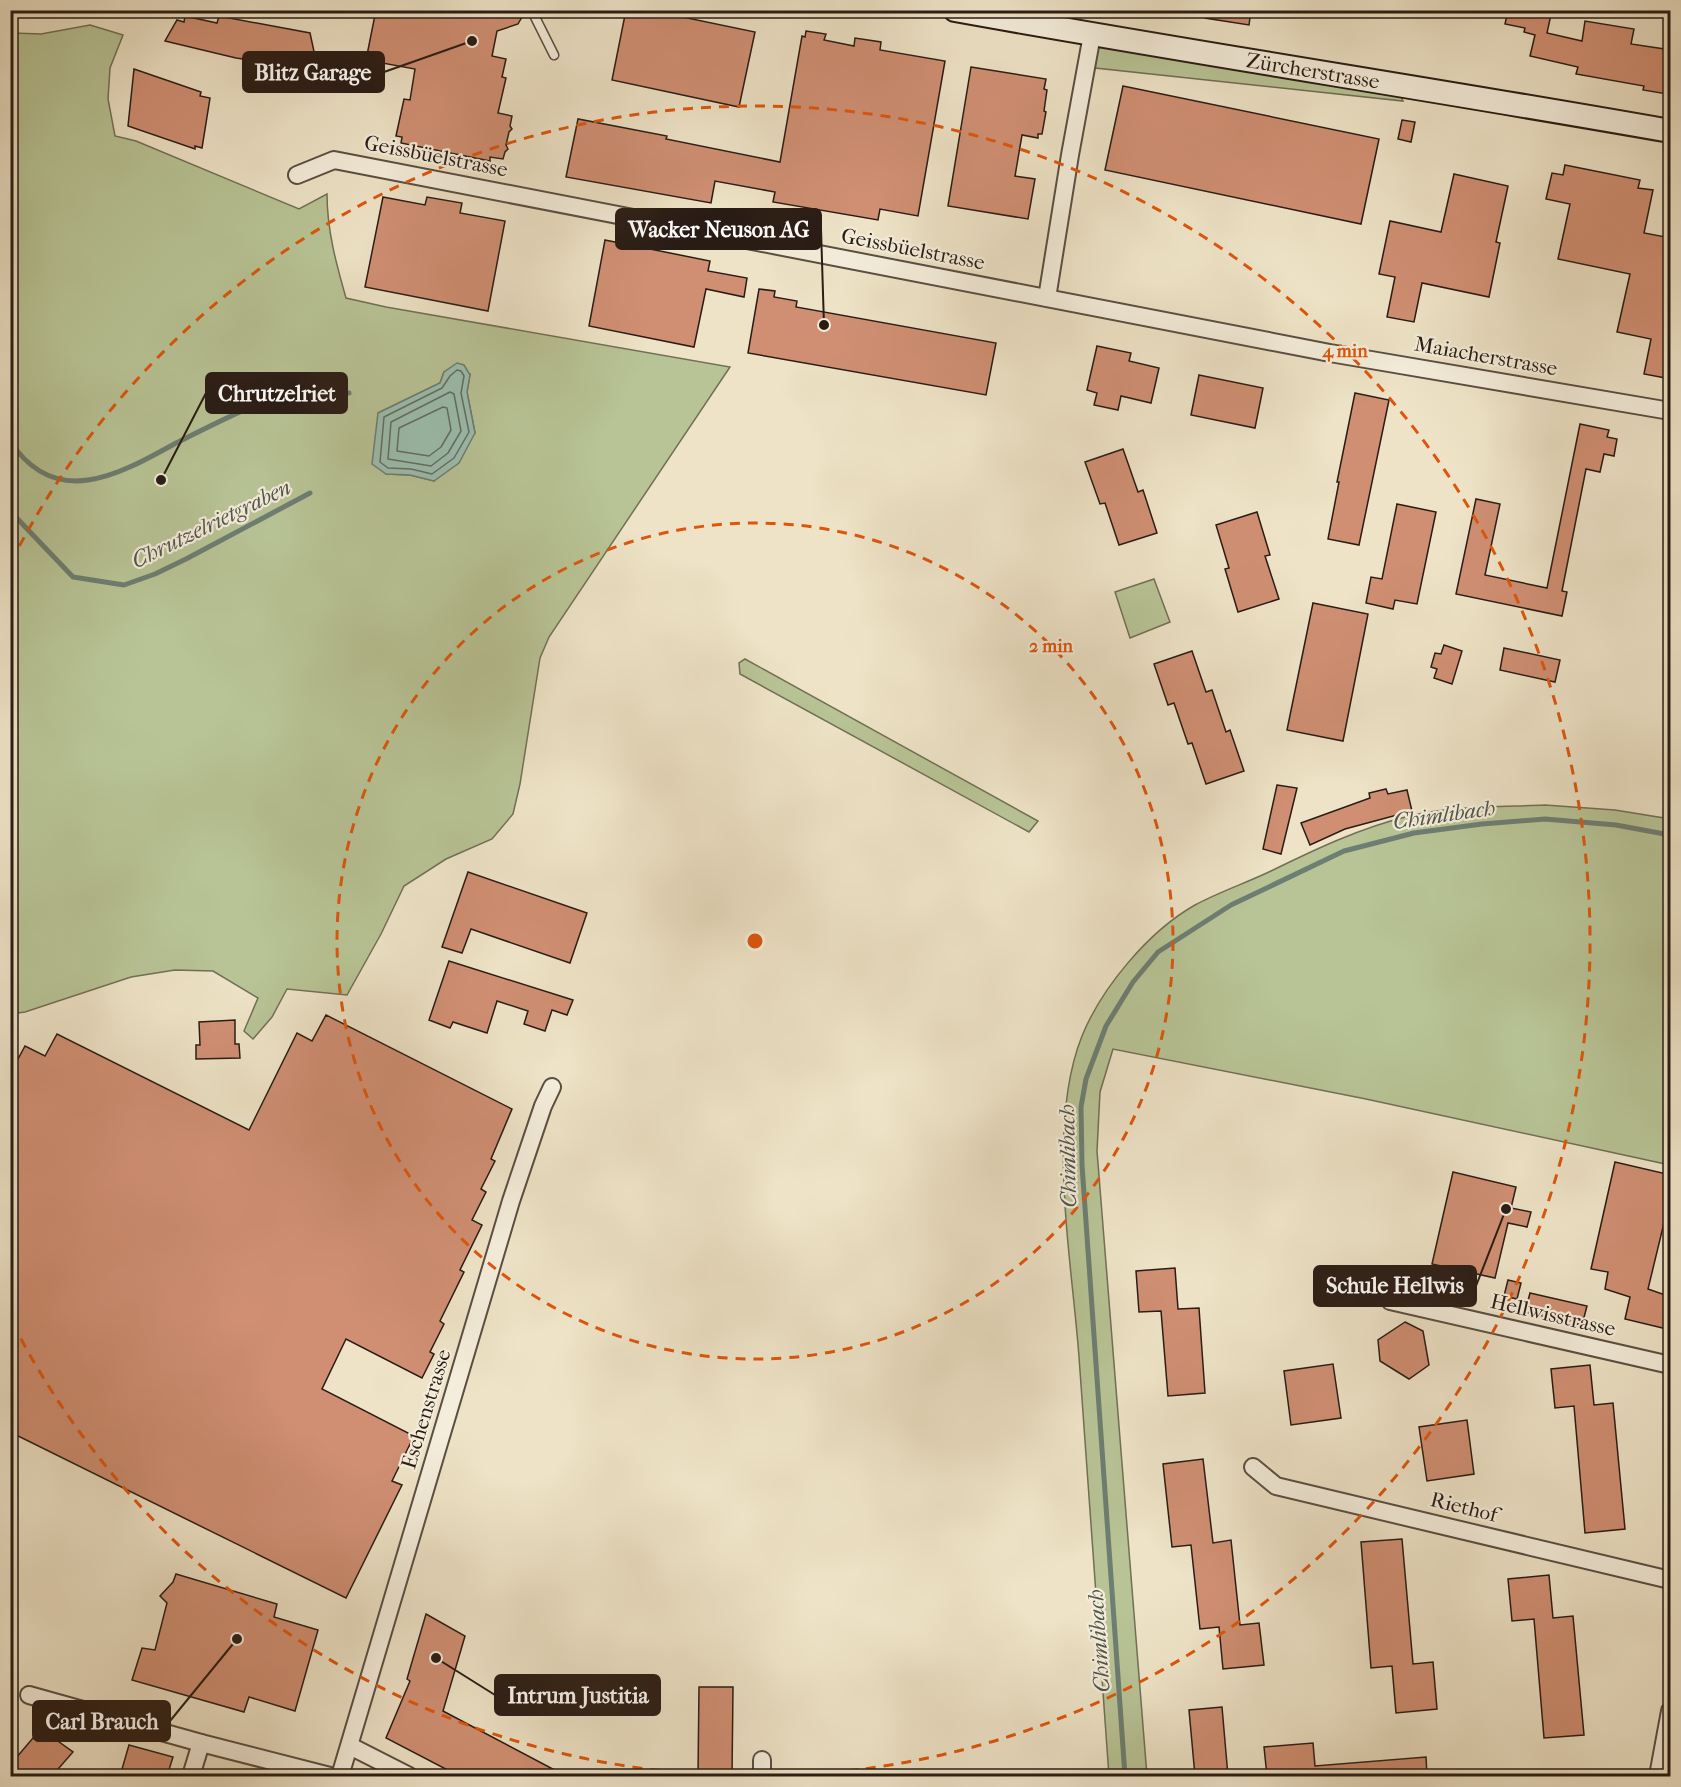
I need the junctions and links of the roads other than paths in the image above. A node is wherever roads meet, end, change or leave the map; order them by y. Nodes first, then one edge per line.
1 (534, 10) edge
2 (955, 10) edge
3 (1092, 35) junction
4 (554, 55) dead end
5 (1671, 131) edge
6 (297, 175) dead end
7 (1047, 298) junction
8 (1671, 411) edge
9 (552, 1087) dead end
10 (1390, 1301) dead end
11 (1671, 1365) edge
12 (1253, 1467) dead end
13 (1671, 1580) edge
14 (29, 1695) dead end
15 (1671, 1711) edge
16 (201, 1743) junction
17 (350, 1746) junction
18 (191, 1776) edge
19 (330, 1776) edge
20 (340, 1776) edge
21 (409, 1776) edge
22 (1658, 1776) edge

1 - 4 lane
2 - 3 main road, Zürcherstrasse
3 - 5 main road, Zürcherstrasse
3 - 7 street
6 - 7 street, Geissbüelstrasse
7 - 8 street, Maiacherstrasse
9 - 17 street, Eschenstrasse
10 - 11 street, Hellwisstrasse
12 - 13 street, Riethof
14 - 16 street
15 - 22 street
16 - 18 street
16 - 19 street
17 - 20 street, Eschenstrasse
17 - 21 street

